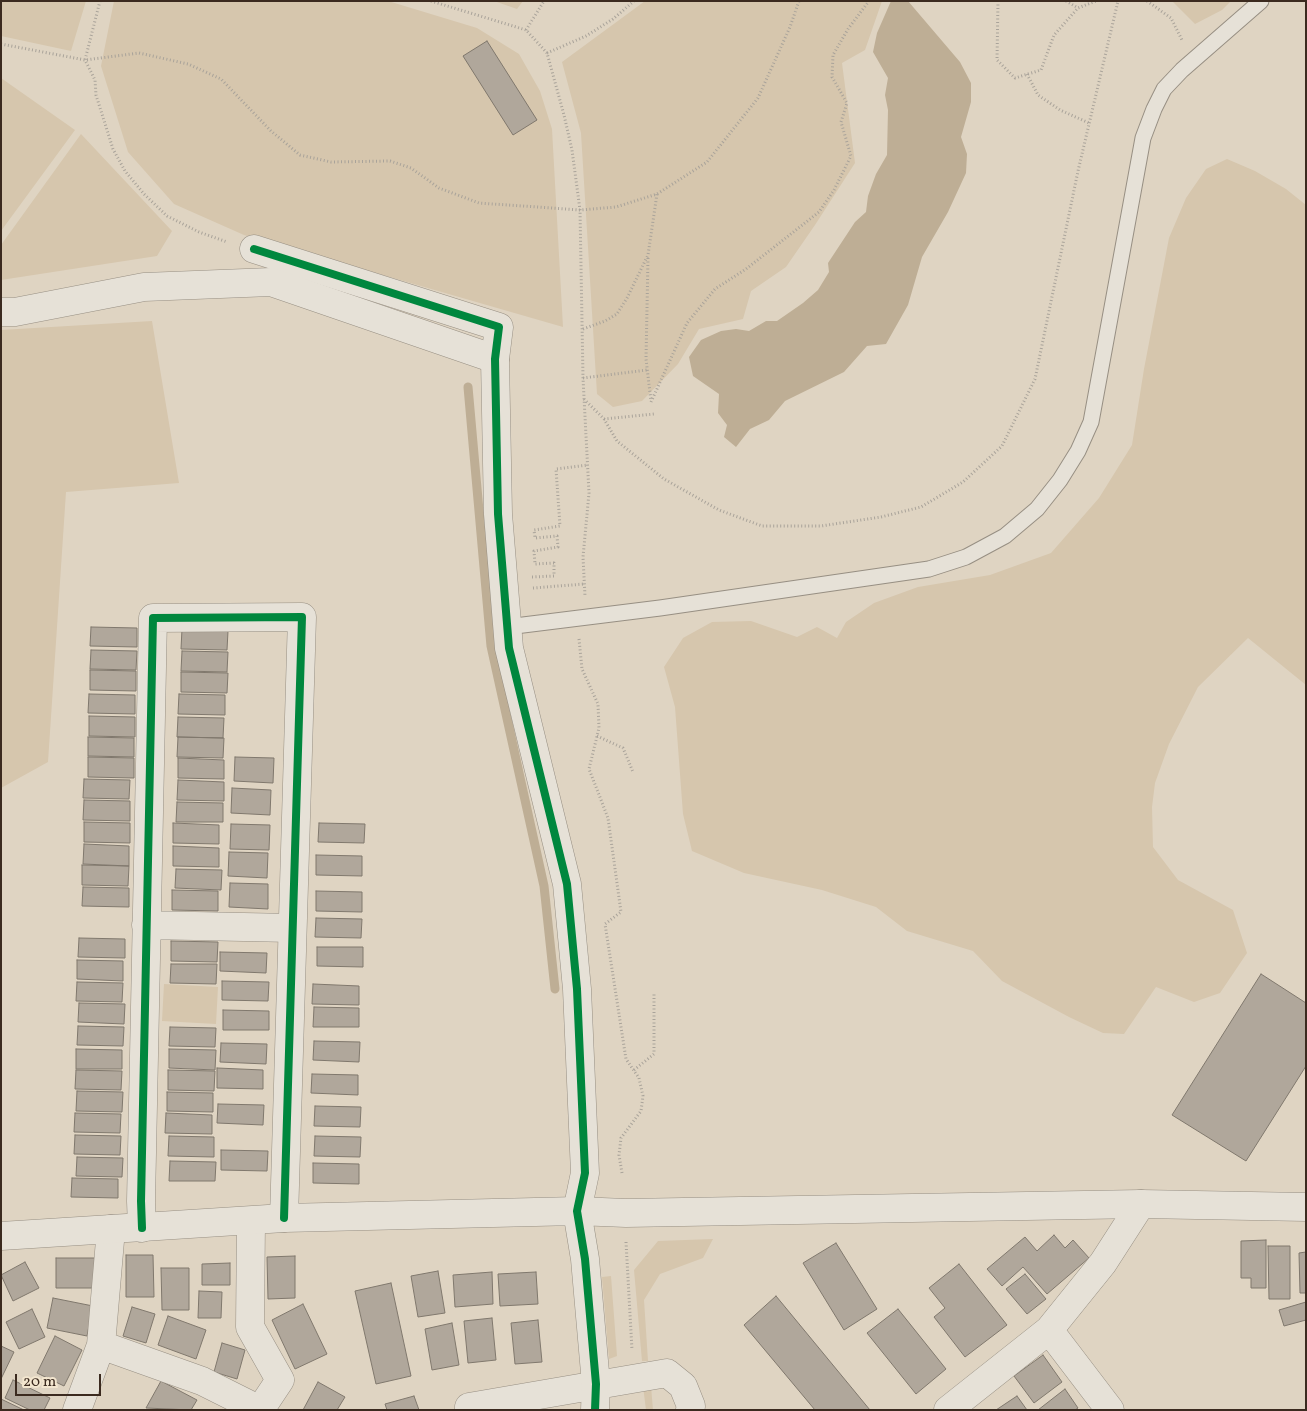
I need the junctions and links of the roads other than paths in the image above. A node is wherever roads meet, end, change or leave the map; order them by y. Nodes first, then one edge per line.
1 (1261, 1) edge
2 (254, 249) road end
3 (1, 312) edge
4 (495, 359) junction
5 (507, 627) junction
6 (146, 925) junction
7 (292, 928) junction
8 (1142, 1204) junction
9 (1306, 1207) edge
10 (577, 1211) junction
11 (284, 1218) junction
12 (250, 1222) junction
13 (142, 1228) junction
14 (111, 1229) junction
15 (1, 1236) edge
16 (1049, 1330) junction
17 (101, 1345) junction
18 (596, 1397) edge
19 (77, 1410) edge
20 (260, 1410) edge
21 (469, 1410) edge
22 (690, 1410) edge
23 (948, 1410) edge
24 (1110, 1410) edge

1 - 5 lane
2 - 4 street
3 - 4 street
4 - 5 street
5 - 10 street
6 - 7 street
6 - 7 street
6 - 13 street
7 - 11 street
8 - 9 street
8 - 10 street
8 - 16 street
10 - 11 street
10 - 18 street
11 - 12 street
12 - 13 street
12 - 20 street
13 - 14 street
14 - 15 street
14 - 17 street
16 - 23 street
16 - 24 street
17 - 19 street
17 - 20 street
18 - 21 street
18 - 22 street

